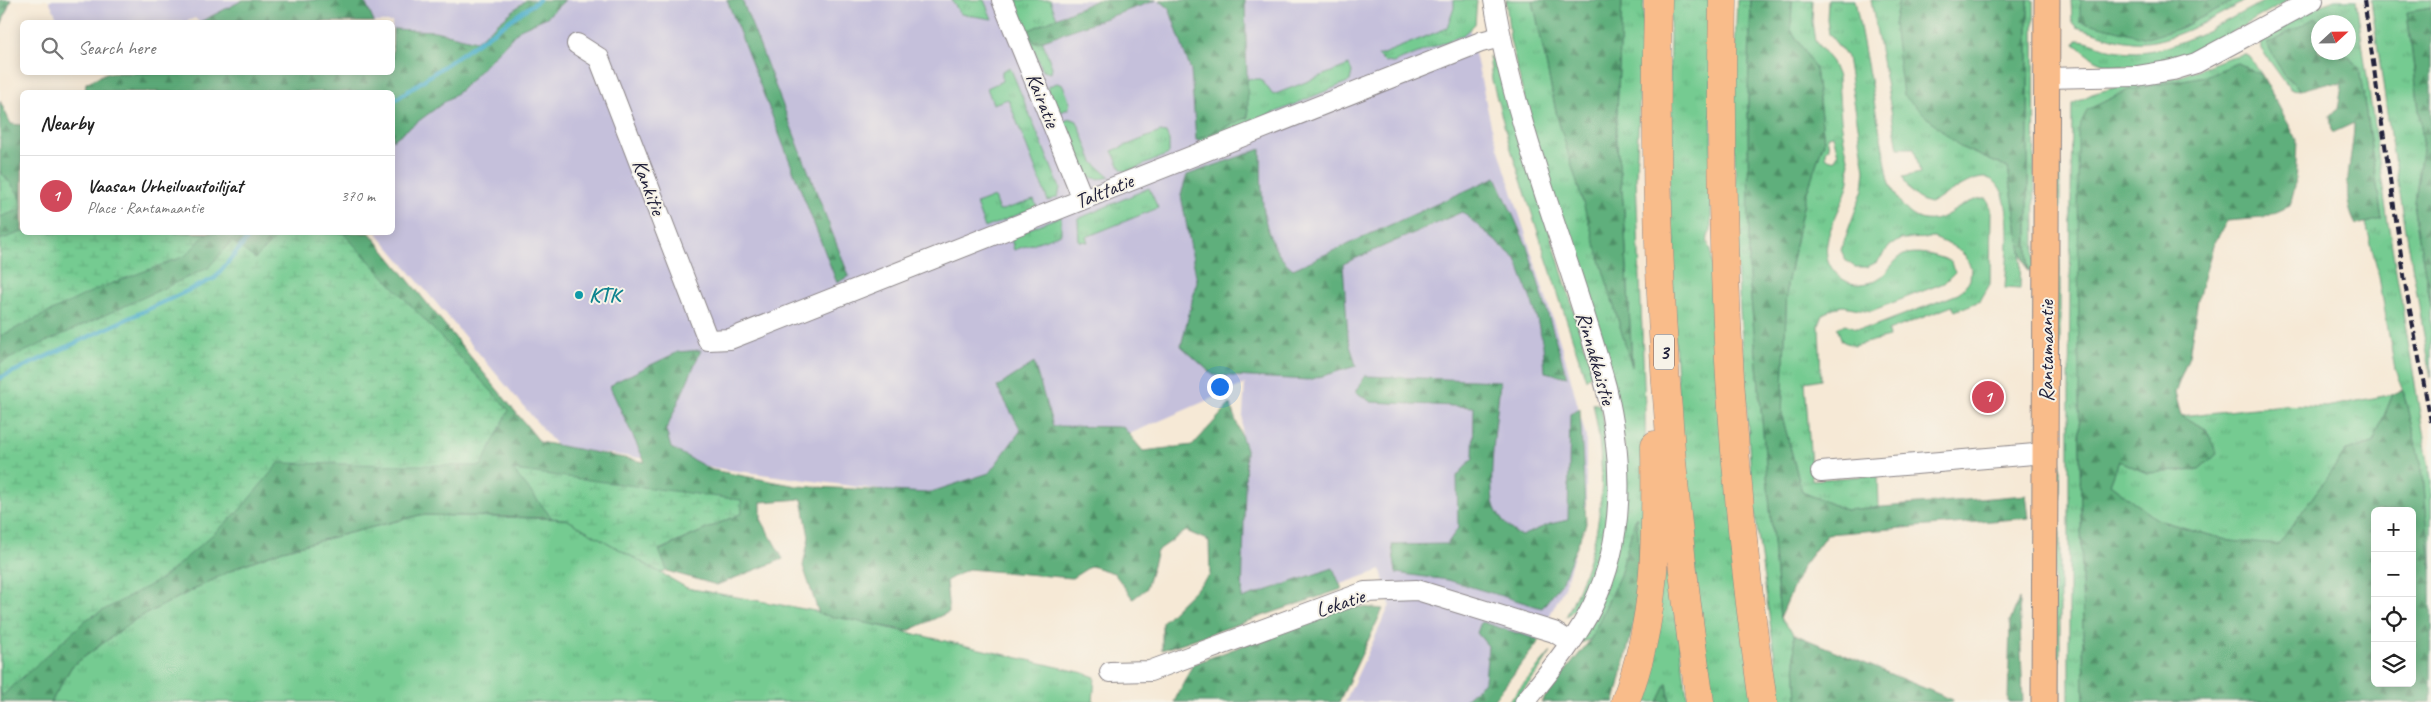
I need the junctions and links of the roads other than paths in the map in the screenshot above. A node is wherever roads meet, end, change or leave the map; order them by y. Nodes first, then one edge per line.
1 (1002, 0) edge
2 (1494, 0) edge
3 (1658, 0) edge
4 (1723, 0) edge
5 (2046, 0) edge
6 (2313, 0) edge
7 (1500, 37) junction
8 (577, 44) dead end
9 (2046, 78) junction
10 (1083, 199) junction
11 (708, 340) joint
12 (1666, 400) junction
13 (2046, 453) junction
14 (1821, 472) dead end
15 (1570, 642) junction
16 (1110, 672) dead end
17 (1525, 702) edge
18 (1625, 702) edge
19 (1700, 702) edge
20 (1763, 702) edge
21 (2044, 702) edge

1 - 10 street, Kairatie
2 - 7 street, Rinnakkaistie
3 - 12 highway, 3
4 - 20 highway
5 - 9 main road, Rantamaantie
6 - 9 street
7 - 10 street, Talttatie
7 - 15 street, Rinnakkaistie
8 - 11 street, Kankitie
9 - 13 main road, Rantamaantie
10 - 11 street, Talttatie
12 - 18 highway
12 - 19 highway, 3
13 - 14 street
13 - 21 main road, Rantamaantie
15 - 16 street, Lekatie
15 - 17 street, Rinnakkaistie

